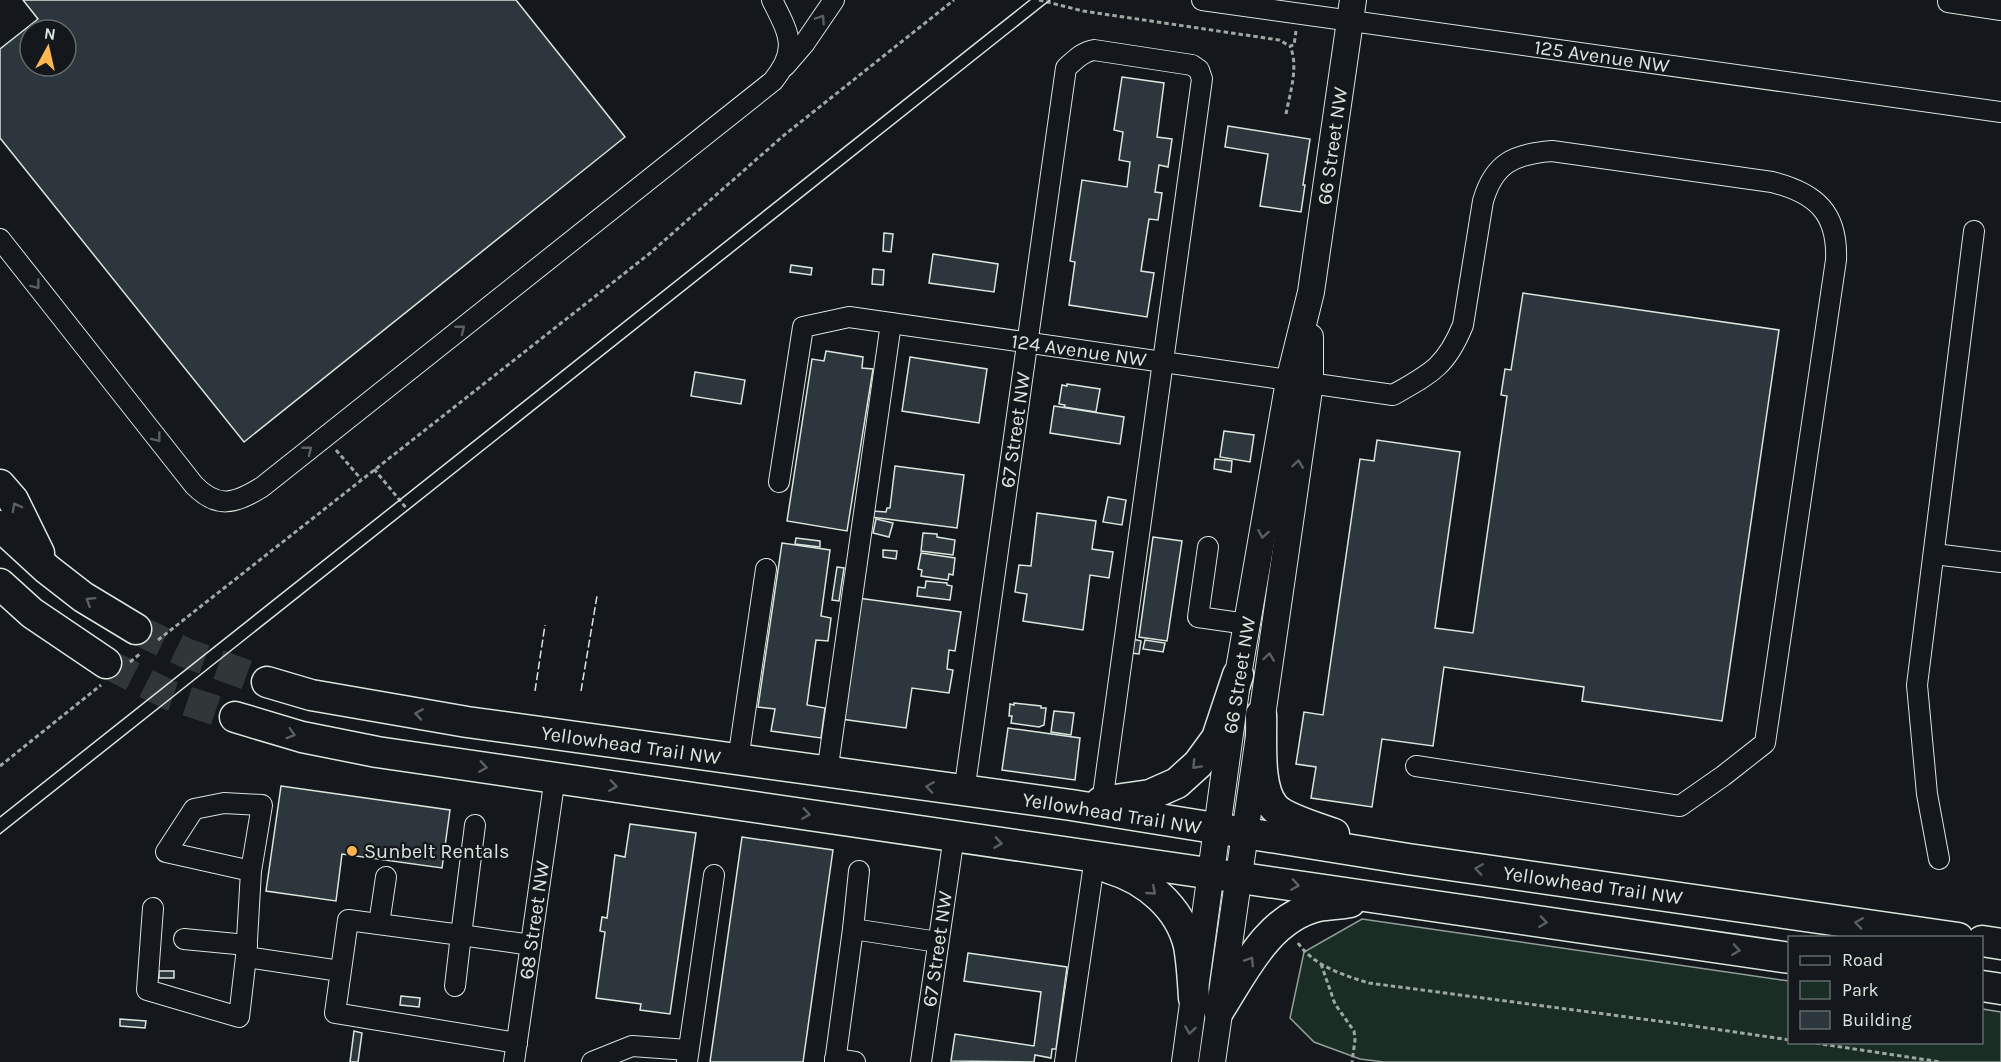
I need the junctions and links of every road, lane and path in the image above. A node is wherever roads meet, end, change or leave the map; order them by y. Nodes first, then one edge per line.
1 (772, 0) edge
2 (834, 0) edge
3 (954, 0) edge
4 (1039, 0) edge
5 (1202, 0) edge
6 (1948, 0) edge
7 (1352, 10) edge
8 (2001, 10) edge
9 (1294, 45) dead end
10 (1290, 46) junction
11 (782, 71) junction
12 (2001, 112) edge
13 (1286, 114) dead end
14 (1974, 231) dead end
15 (0, 239) edge
16 (891, 323) junction
17 (1028, 343) junction
18 (1163, 362) junction
19 (1299, 382) junction
20 (325, 437) junction
21 (374, 469) junction
22 (361, 479) junction
23 (779, 482) dead end
24 (0, 485) edge
25 (407, 509) dead end
26 (0, 526) edge
27 (1208, 547) dead end
28 (1934, 554) junction
29 (2001, 562) edge
30 (47, 569) junction
31 (766, 569) dead end
32 (0, 584) edge
33 (0, 591) edge
34 (32, 613) junction
35 (1247, 624) junction
36 (142, 643) junction
37 (110, 671) junction
38 (1238, 675) junction
39 (267, 682) tunnel mouth
40 (1261, 715) junction
41 (235, 717) tunnel mouth
42 (738, 760) junction
43 (0, 766) edge
44 (1416, 766) dead end
45 (827, 773) junction
46 (555, 777) junction
47 (964, 792) junction
48 (1102, 806) junction
49 (475, 825) dead end
50 (1231, 831) junction
51 (954, 836) junction
52 (1408, 859) junction
53 (1939, 859) dead end
54 (1094, 860) junction
55 (251, 871) junction
56 (859, 871) dead end
57 (1224, 874) junction
58 (714, 875) dead end
59 (386, 877) dead end
60 (1381, 898) junction
61 (153, 908) dead end
62 (1284, 923) junction
63 (379, 924) junction
64 (853, 929) junction
65 (461, 935) junction
66 (1944, 936) edge
67 (184, 939) dead end
68 (1983, 941) edge
69 (938, 942) junction
70 (2001, 944) edge
71 (531, 945) junction
72 (246, 951) junction
73 (1788, 958) edge
74 (1321, 964) junction
75 (340, 971) junction
76 (455, 986) dead end
77 (1983, 986) edge
78 (2001, 989) edge
79 (1207, 1004) junction
80 (1788, 1040) edge
81 (1821, 1044) edge
82 (515, 1052) edge
83 (687, 1056) edge
84 (835, 1060) edge
85 (1216, 1061) edge
86 (592, 1062) edge
87 (855, 1062) edge
88 (921, 1062) edge
89 (1065, 1062) edge
90 (1185, 1062) edge
91 (1352, 1062) edge
92 (1941, 1062) edge

1 - 11 street
11 -> 2 street
3 - 21 path
4 - 10 path
5 - 7 street, 125 Avenue NW
6 - 8 street
7 - 12 street, 125 Avenue NW
7 - 19 main road, 66 Street NW
9 - 10 path
10 - 13 path
20 -> 11 street
14 - 28 street
15 -> 20 street
16 - 17 street, 124 Avenue NW
16 - 23 street, 124 Avenue NW
16 - 45 street
17 - 18 street, 124 Avenue NW
17 - 18 street, 67 Street NW
17 - 47 street, 67 Street NW
18 - 19 street, 124 Avenue NW
18 - 48 street
19 -> 35 main road, 66 Street NW
40 -> 19 main road, 66 Street NW
19 - 44 street, 124 Avenue NW
20 - 22 path
21 - 22 path
21 - 25 path
22 - 36 path
30 -> 24 highway
26 - 30 highway
27 - 35 street
28 - 29 street
28 - 53 street
36 -> 30 highway
31 - 42 street
32 - 34 highway
33 - 34 highway
34 - 37 highway
35 - 38 main road, 66 Street NW
36 - 37 path
37 - 43 path
38 -> 48 highway, Yellowhead Trail NW
38 - 50 main road, 66 Street NW
42 -> 39 highway, Yellowhead Trail NW
40 - 50 main road, 66 Street NW
40 - 52 highway
41 -> 46 highway
42 - 45 highway, Yellowhead Trail NW
47 -> 45 highway, Yellowhead Trail NW
46 -> 51 highway
46 - 71 street, 68 Street NW
47 - 48 highway, Yellowhead Trail NW
48 - 50 highway, Yellowhead Trail NW
49 - 65 street
50 - 52 highway, Yellowhead Trail NW
50 - 57 main road, 66 Street NW
51 -> 54 highway
51 - 69 street, 67 Street NW
66 -> 52 highway, Yellowhead Trail NW
54 - 57 highway
54 -> 79 highway
54 - 89 street
55 - 55 street
55 - 72 street
56 - 64 street
57 -> 60 highway
57 - 79 main road, 66 Street NW
58 - 83 street
59 - 63 street
60 - 62 highway
60 -> 73 highway
61 - 72 street
62 - 74 path
79 -> 62 highway
63 - 65 street
63 - 75 street
64 - 69 street
64 - 84 street
65 - 71 street
65 - 76 street
67 - 72 street
68 - 70 highway
69 - 88 street, 67 Street NW
71 - 82 street, 68 Street NW
72 - 75 street
74 - 80 path
74 - 91 path
75 - 82 street
77 - 78 highway
79 - 85 main road, 66 Street NW
79 -> 90 main road, 66 Street NW
81 - 92 path
83 - 86 street
84 - 87 street

